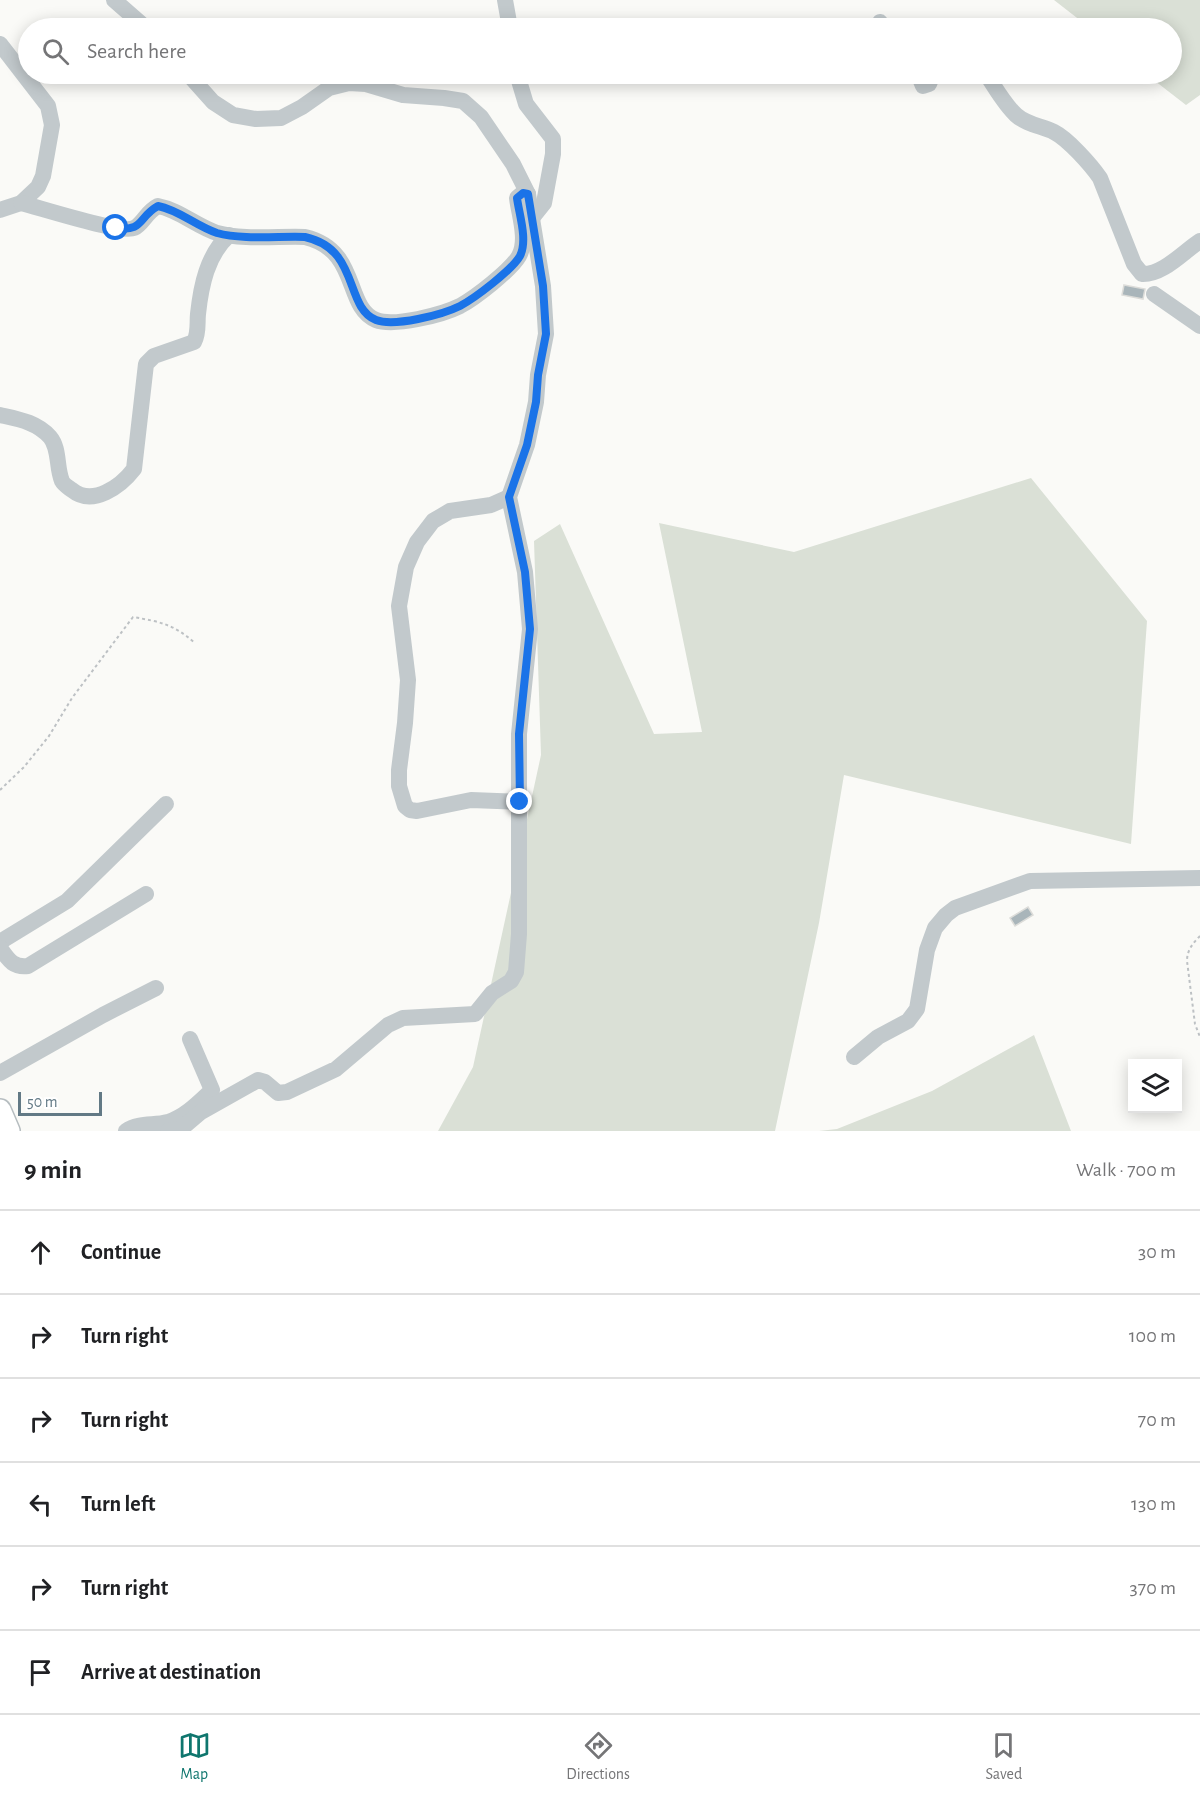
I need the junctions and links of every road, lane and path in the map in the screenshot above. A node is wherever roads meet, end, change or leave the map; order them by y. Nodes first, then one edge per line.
1 (114, 0) edge
2 (506, 0) edge
3 (135, 18) edge
4 (509, 18) edge
5 (0, 44) edge
6 (18, 67) edge
7 (31, 84) edge
8 (197, 84) edge
9 (346, 84) edge
10 (366, 84) edge
11 (520, 84) edge
12 (994, 84) edge
13 (528, 194) junction
14 (21, 203) junction
15 (0, 210) edge
16 (532, 218) junction
17 (229, 236) junction
18 (1200, 241) edge
19 (1154, 294) dead end
20 (1200, 326) edge
21 (0, 415) edge
22 (509, 497) junction
23 (195, 643) dead end
24 (0, 790) edge
25 (520, 802) junction
26 (166, 804) dead end
27 (1200, 878) edge
28 (146, 894) dead end
29 (1200, 936) edge
30 (0, 942) edge
31 (0, 948) edge
32 (156, 988) dead end
33 (1200, 1037) edge
34 (190, 1039) dead end
35 (854, 1058) dead end
36 (0, 1073) edge
37 (0, 1110) edge
38 (9, 1131) edge
39 (126, 1131) edge
40 (168, 1131) edge

1 - 3 street
2 - 4 street
5 - 6 street
7 - 14 street
8 - 9 street
10 - 13 street
11 - 16 street
12 - 18 street
13 - 16 street
13 - 17 street
14 - 15 street
14 - 17 street
16 - 22 street
17 - 21 street
19 - 20 street
22 - 25 street
22 - 25 street
23 - 24 path
25 - 40 street
26 - 30 street
27 - 35 street
28 - 31 street
29 - 33 path
32 - 36 street
34 - 39 street
37 - 38 main road

